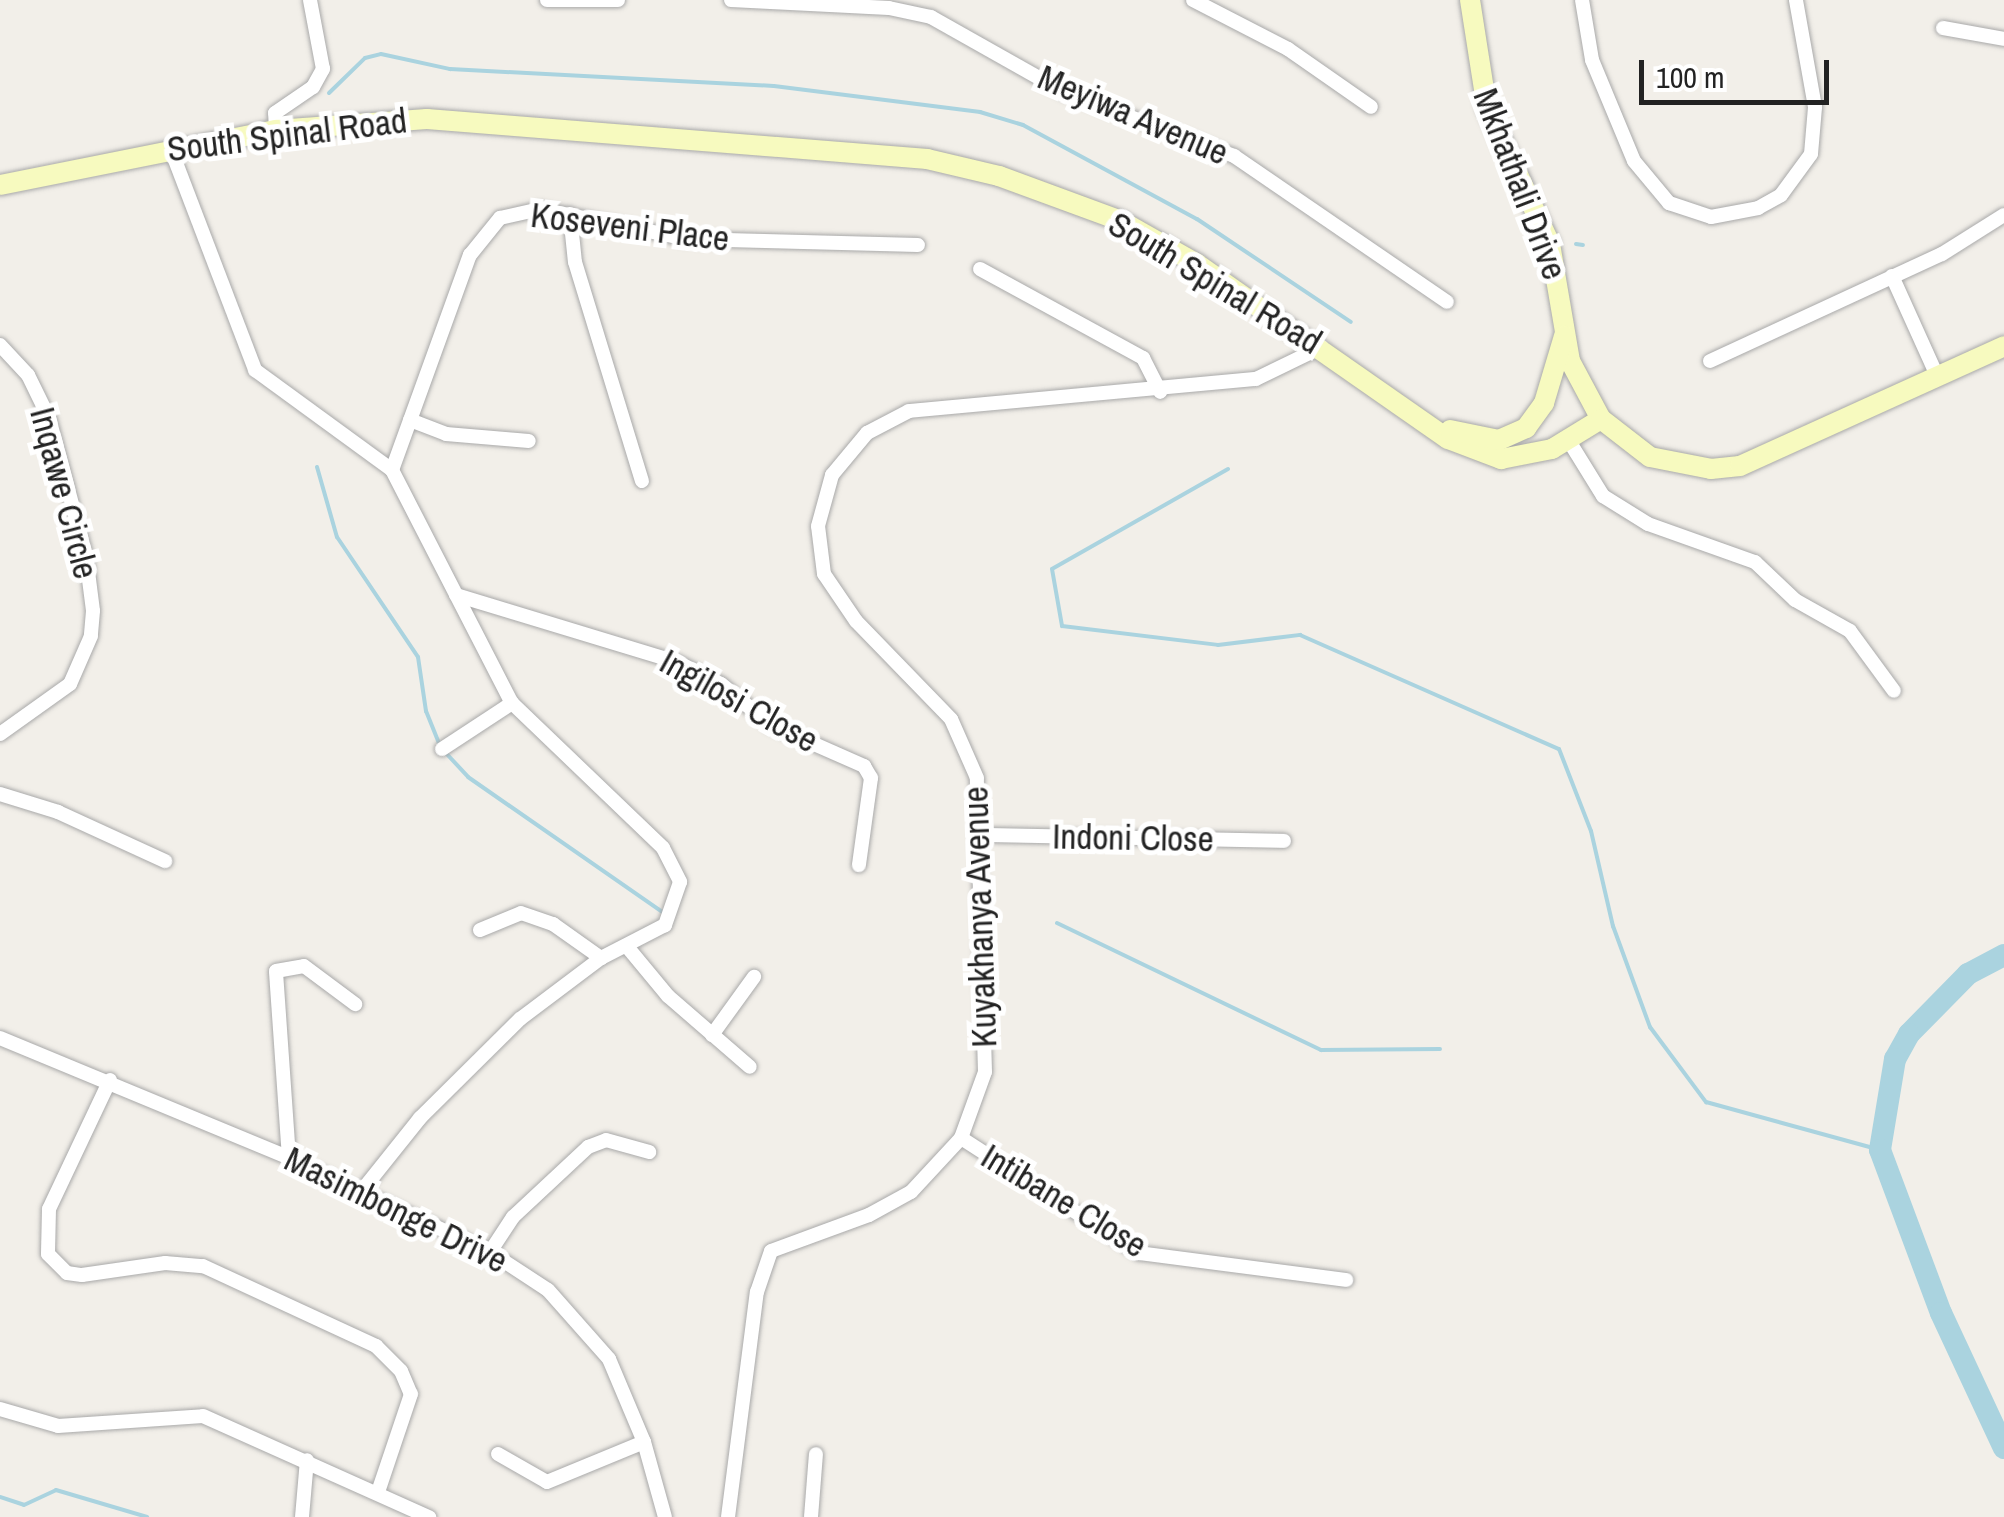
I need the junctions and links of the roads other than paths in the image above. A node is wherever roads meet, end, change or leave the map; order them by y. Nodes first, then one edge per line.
1 (310, 0) edge
2 (547, 0) edge
3 (618, 0) edge
4 (731, 0) edge
5 (1194, 0) edge
6 (1470, 0) edge
7 (1582, 0) edge
8 (1796, 0) edge
9 (894, 4) edge
10 (1944, 28) dead end
11 (2004, 39) edge
12 (1371, 107) dead end
13 (276, 130) junction
14 (170, 147) junction
15 (0, 185) edge
16 (570, 214) junction
17 (2004, 215) edge
18 (918, 246) dead end
19 (980, 269) dead end
20 (1892, 276) junction
21 (1446, 302) dead end
22 (1566, 328) junction
23 (0, 345) edge
24 (2004, 346) edge
25 (1322, 347) junction
26 (1710, 362) dead end
27 (1938, 378) junction
28 (1160, 392) junction
29 (1601, 419) junction
30 (410, 420) junction
31 (1428, 424) junction
32 (529, 441) dead end
33 (1569, 441) junction
34 (392, 470) junction
35 (642, 481) dead end
36 (456, 595) junction
37 (1894, 691) dead end
38 (512, 703) junction
39 (0, 734) edge
40 (442, 749) dead end
41 (0, 794) edge
42 (982, 835) junction
43 (1284, 841) dead end
44 (166, 861) dead end
45 (859, 865) dead end
46 (480, 930) dead end
47 (629, 949) junction
48 (602, 958) junction
49 (754, 977) dead end
50 (355, 1004) dead end
51 (712, 1035) junction
52 (0, 1038) edge
53 (750, 1067) dead end
54 (110, 1080) junction
55 (962, 1138) junction
56 (649, 1152) dead end
57 (289, 1158) junction
58 (361, 1192) junction
59 (490, 1252) junction
60 (1346, 1280) dead end
61 (0, 1409) edge
62 (644, 1442) junction
63 (498, 1454) dead end
64 (816, 1454) dead end
65 (307, 1460) junction
66 (378, 1492) junction
67 (302, 1517) edge
68 (429, 1517) edge
69 (665, 1517) edge
70 (728, 1517) edge
71 (811, 1517) edge

1 - 13 street
2 - 3 street
4 - 9 street, Meyiwa Avenue
5 - 12 street
6 - 22 street, Mkhathali Drive
7 - 8 street
9 - 21 street, Meyiwa Avenue
10 - 11 street
13 - 14 street, South Spinal Road
13 - 25 street, South Spinal Road
14 - 15 street, South Spinal Road
14 - 34 street
16 - 18 street, Koseveni Place
16 - 30 street, Koseveni Place
16 - 35 street
17 - 20 street
19 - 28 street
20 - 26 street
20 - 27 street
22 - 29 street, Mkhathali Drive
22 - 31 street
23 - 39 street, Inqawe Circle
24 - 27 street
25 - 28 street, Kuyakhanya Avenue
25 - 31 street, South Spinal Road
27 - 29 street
28 - 42 street, Kuyakhanya Avenue
29 - 33 street, South Spinal Road
30 - 32 street
30 - 34 street, Koseveni Place
31 - 33 street, South Spinal Road
33 - 37 street
34 - 36 street
36 - 38 street
36 - 45 street, Ingilosi Close
38 - 40 street
38 - 47 street
41 - 44 street
42 - 43 street, Indoni Close
42 - 55 street, Kuyakhanya Avenue
46 - 48 street
47 - 48 street
47 - 51 street
48 - 58 street
49 - 51 street
50 - 57 street
51 - 53 street
52 - 54 street, Masimbonge Drive
54 - 57 street, Masimbonge Drive
54 - 66 street
55 - 60 street, Intibane Close
55 - 70 street, Kuyakhanya Avenue
56 - 59 street
57 - 58 street, Masimbonge Drive
58 - 59 street, Masimbonge Drive
59 - 62 street, Masimbonge Drive
61 - 65 street
62 - 63 street
62 - 69 street, Masimbonge Drive
64 - 71 street
65 - 66 street
65 - 67 street
66 - 68 street

